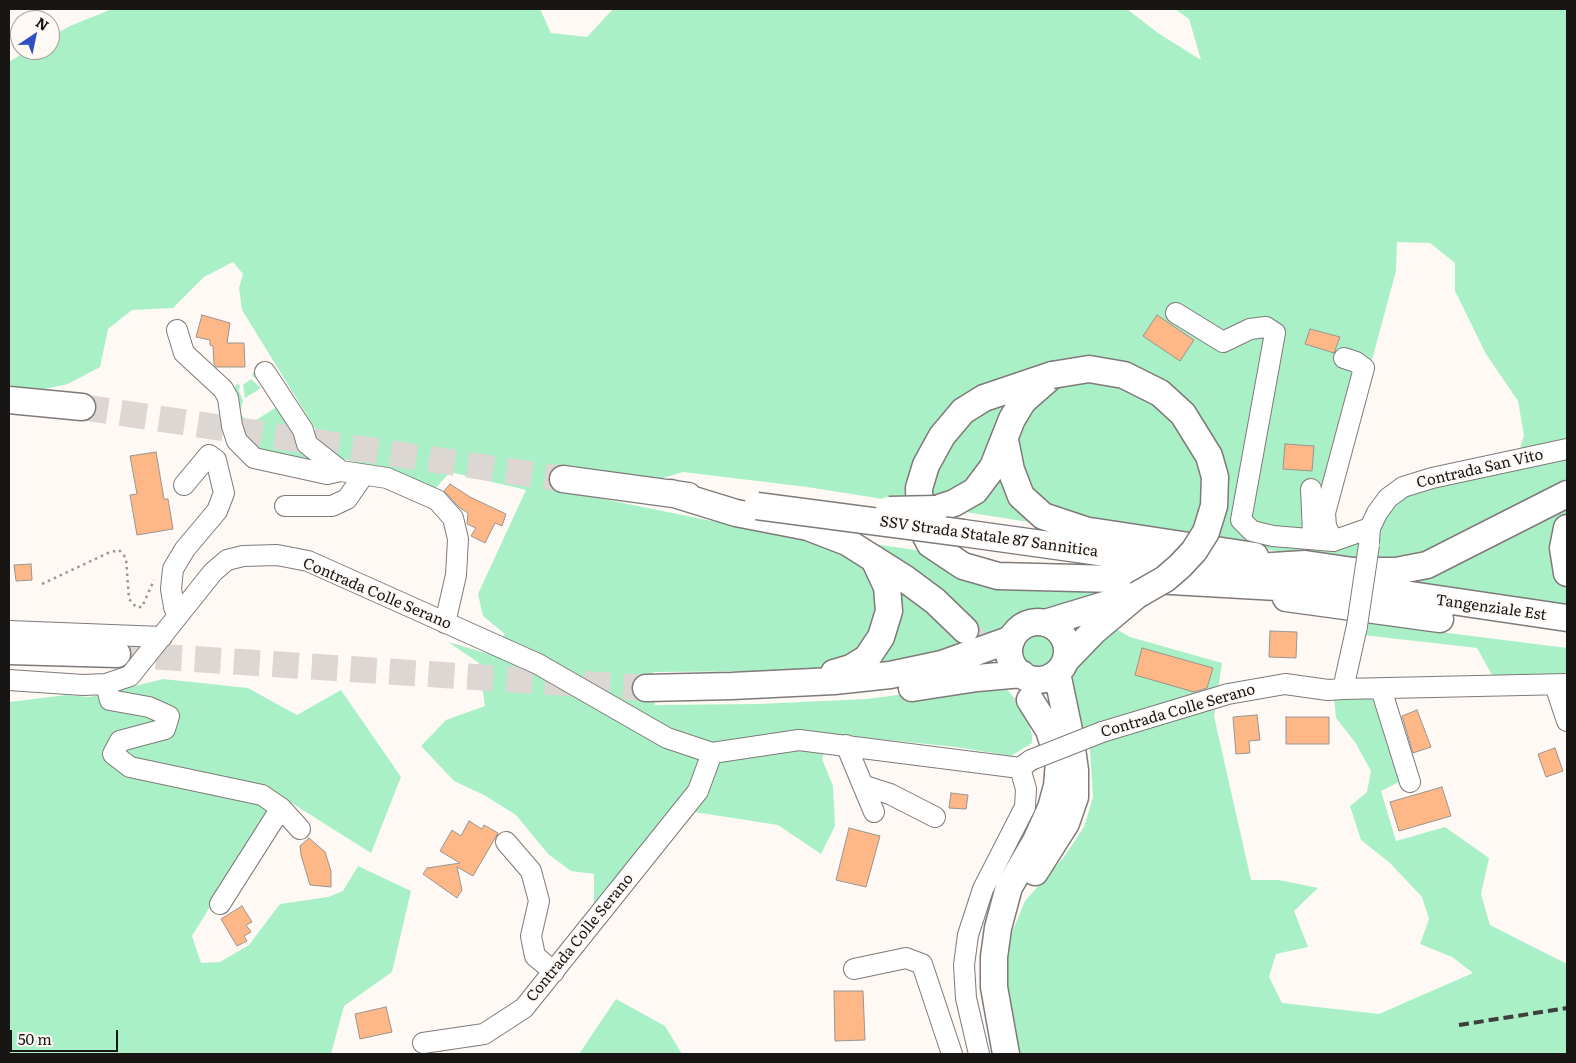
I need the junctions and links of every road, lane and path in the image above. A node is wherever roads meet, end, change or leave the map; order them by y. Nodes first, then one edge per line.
1 (1176, 313) dead end
2 (177, 330) dead end
3 (1344, 358) dead end
4 (265, 372) dead end
5 (1052, 375) junction
6 (9, 400) edge
7 (82, 407) tunnel mouth
8 (1005, 440) junction
9 (1567, 449) edge
10 (341, 471) junction
11 (363, 476) junction
12 (563, 479) tunnel mouth
13 (184, 485) dead end
14 (1311, 489) dead end
15 (670, 493) junction
16 (1567, 494) edge
17 (285, 506) dead end
18 (757, 506) junction
19 (1567, 528) edge
20 (1090, 531) junction
21 (1369, 537) junction
22 (1323, 539) junction
23 (874, 559) junction
24 (1305, 564) junction
25 (173, 569) junction
26 (1224, 569) junction
27 (1567, 572) edge
28 (1152, 579) junction
29 (42, 584) dead end
30 (1332, 584) junction
31 (1414, 597) junction
32 (178, 616) junction
33 (1567, 618) edge
34 (445, 623) junction
35 (1045, 623) junction
36 (965, 630) tunnel mouth
37 (9, 631) edge
38 (1555, 631) edge
39 (162, 637) junction
40 (1012, 639) junction
41 (9, 651) edge
42 (117, 654) tunnel mouth
43 (1062, 666) junction
44 (9, 680) edge
45 (106, 684) junction
46 (1027, 684) junction
47 (1561, 684) edge
48 (732, 686) junction
49 (646, 688) tunnel mouth
50 (1343, 689) junction
51 (1381, 689) junction
52 (1567, 721) edge
53 (1070, 735) junction
54 (846, 745) junction
55 (712, 753) junction
56 (1025, 764) junction
57 (1410, 782) dead end
58 (865, 786) junction
59 (281, 808) junction
60 (874, 812) dead end
61 (935, 817) dead end
62 (300, 829) dead end
63 (506, 842) dead end
64 (220, 904) dead end
65 (1005, 906) junction
66 (854, 968) dead end
67 (554, 972) junction
68 (423, 1042) dead end
69 (952, 1054) edge
70 (979, 1054) edge
71 (1006, 1054) edge

1 - 22 street
2 - 10 street
3 - 22 street
4 - 10 street
5 - 8 main road
5 - 28 main road, bridge
5 - 28 main road
6 - 7 main road
8 - 18 main road, bridge
8 - 20 main road
9 - 21 street, Contrada San Vito
10 - 11 street
11 - 17 street
11 - 34 street
12 - 15 main road, SSV Strada Statale 87 Sannitica
13 - 25 street
14 - 22 street
15 - 18 main road, SSV Strada Statale 87 Sannitica
15 - 23 main road
16 - 24 main road
18 - 28 main road, SSV Strada Statale 87 Sannitica, bridge
19 - 27 main road
20 - 24 main road
20 - 28 main road
21 - 22 street
21 - 50 street, bridge
23 - 36 main road
23 - 48 main road
24 - 26 main road
25 - 29 path
25 - 32 street
26 - 28 main road, SSV Strada Statale 87 Sannitica
26 - 30 main road, SSV Strada Statale 87 Sannitica
28 - 30 main road
28 - 35 main road
28 - 38 main road
28 - 43 main road
30 - 31 main road, SSV Strada Statale 87 Sannitica
31 - 33 main road, Tangenziale Est
31 - 38 main road
32 - 34 street, Contrada Colle Serano
32 - 39 street, Contrada Colle Serano
34 - 55 street, Contrada Colle Serano
35 - 40 main road
35 - 43 main road
37 - 39 street
39 - 45 street, Contrada Colle Serano
40 - 46 main road
40 - 48 main road
41 - 42 main road
43 - 46 main road
43 - 53 main road
44 - 45 street, Contrada Colle Serano
45 - 59 street
46 - 48 main road
46 - 53 main road
46 - 65 main road
47 - 51 street, Contrada Colle Serano
47 - 52 street
48 - 49 main road
50 - 51 street, Contrada Colle Serano
50 - 56 street, Contrada Colle Serano, bridge
51 - 57 street
53 - 65 main road
54 - 55 street, Contrada Colle Serano
54 - 56 street, Contrada Colle Serano
54 - 58 street
55 - 67 street, Contrada Colle Serano
56 - 70 street
58 - 60 street
58 - 61 street
59 - 62 street
59 - 64 street
63 - 67 street
65 - 71 main road
66 - 69 street
67 - 68 street, Contrada Colle Serano

